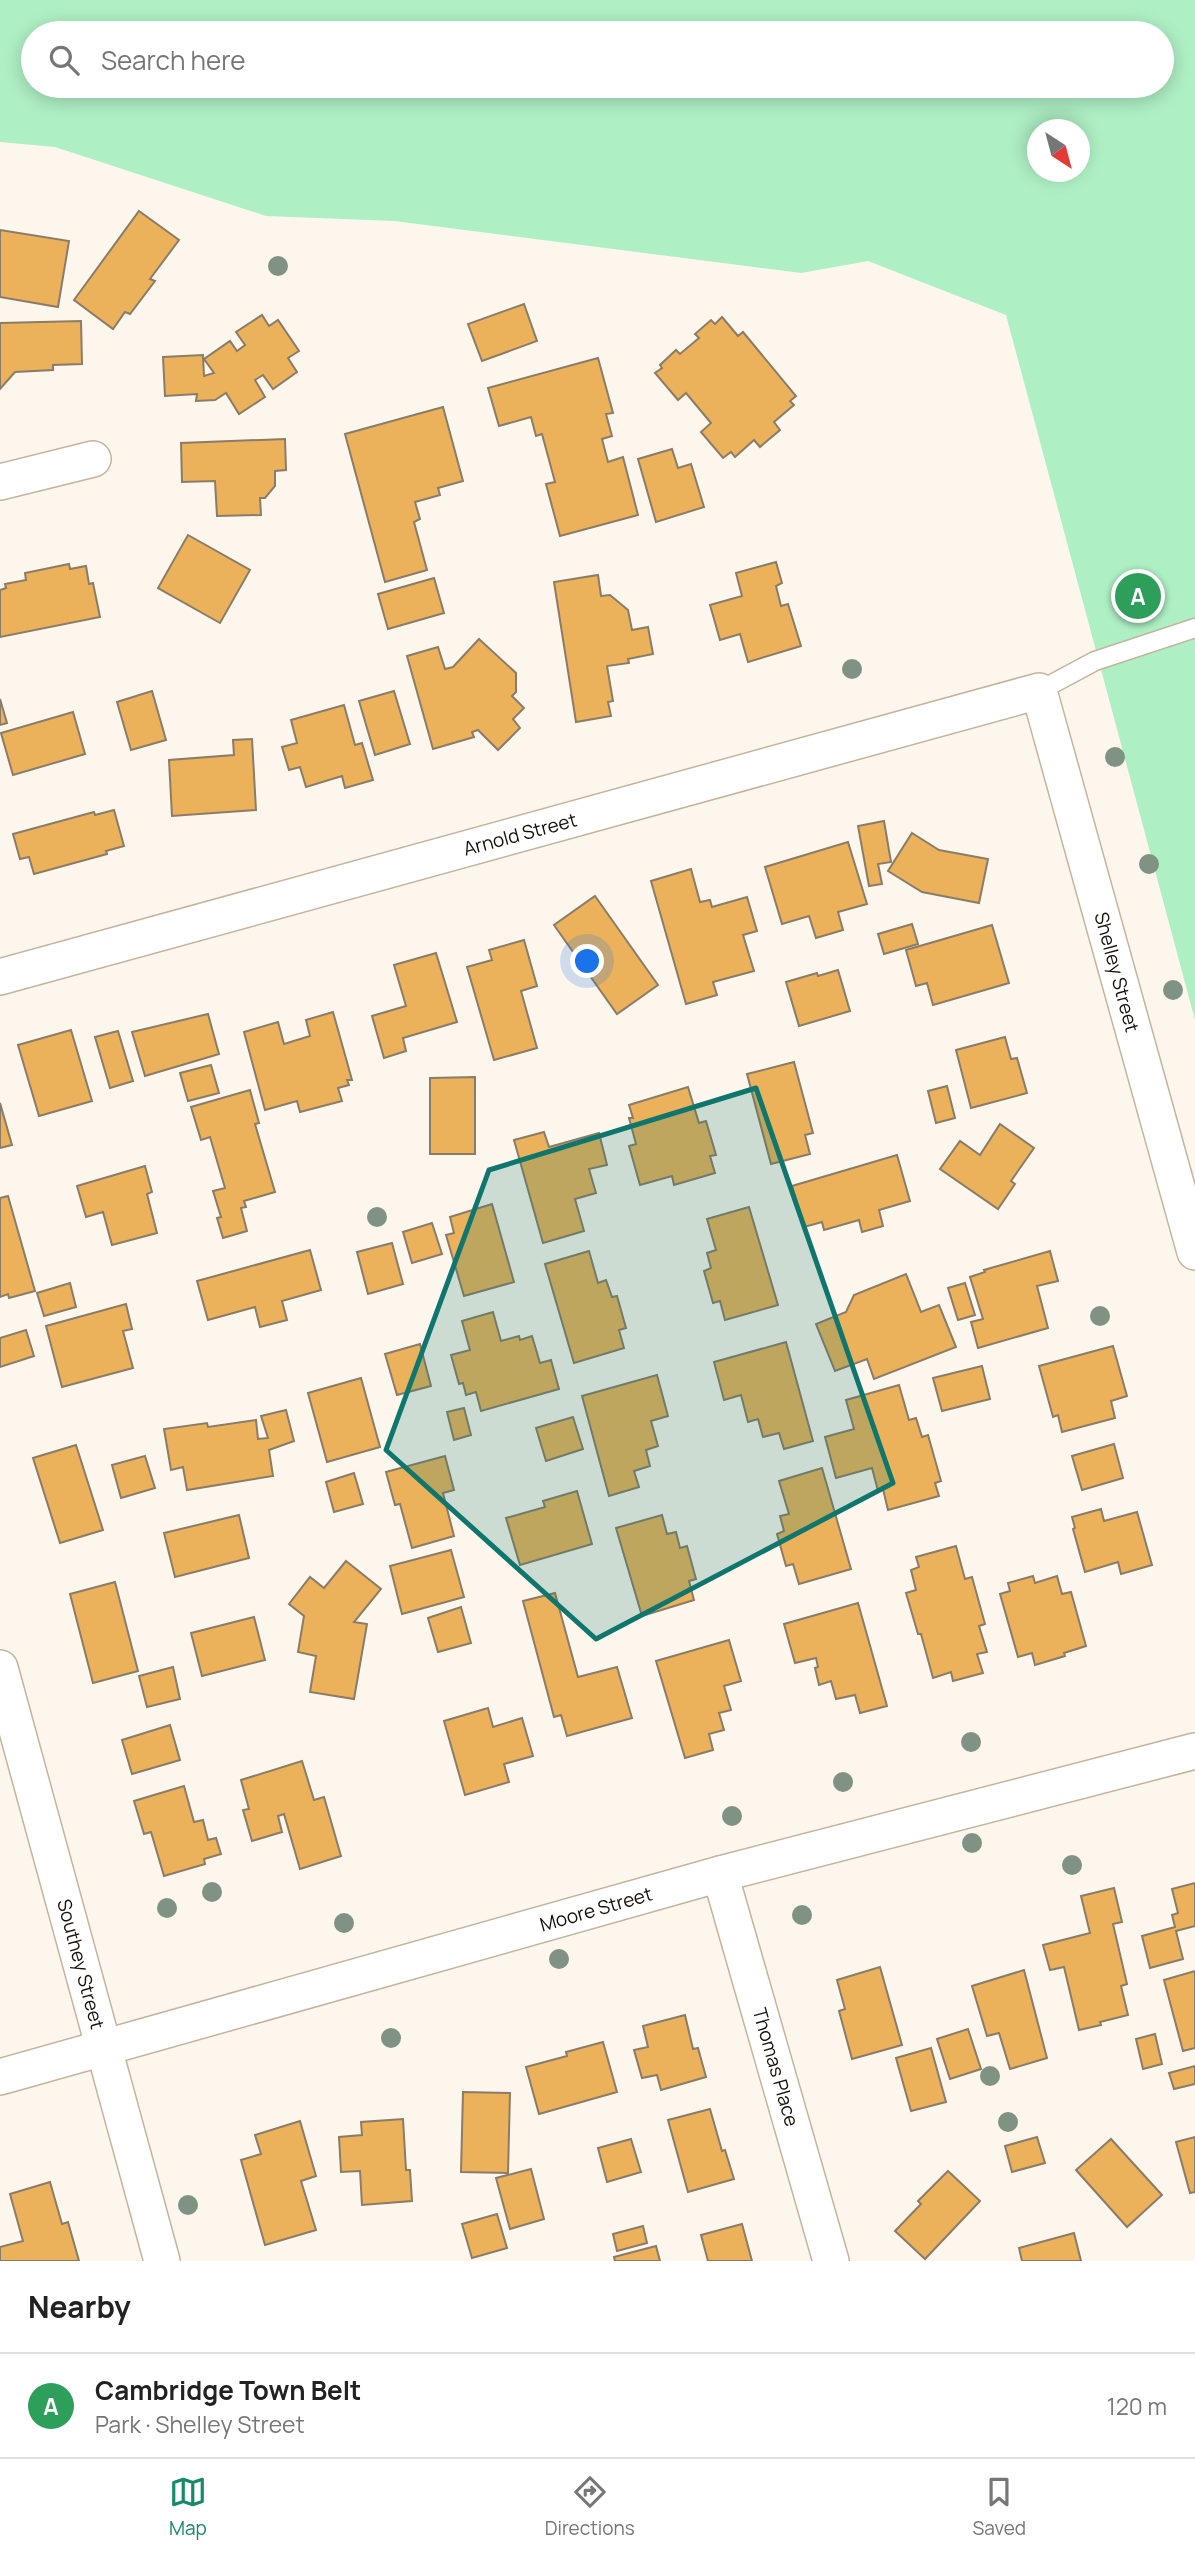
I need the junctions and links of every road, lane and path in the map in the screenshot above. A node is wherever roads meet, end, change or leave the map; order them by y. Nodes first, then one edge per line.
1 (93, 459) dead end
2 (0, 482) edge
3 (1195, 628) edge
4 (1040, 691) junction
5 (0, 977) edge
6 (1195, 1252) edge
7 (0, 1668) edge
8 (1195, 1751) edge
9 (720, 1874) junction
10 (104, 2049) junction
11 (0, 2077) edge
12 (162, 2261) edge
13 (831, 2261) edge

1 - 2 street
3 - 4 lane
4 - 5 street, Arnold Street
4 - 6 street, Shelley Street
7 - 10 street, Southey Street
8 - 9 street, Moore Street
9 - 10 street, Moore Street
9 - 13 street, Thomas Place
10 - 11 street, Moore Street
10 - 12 street, Southey Street

